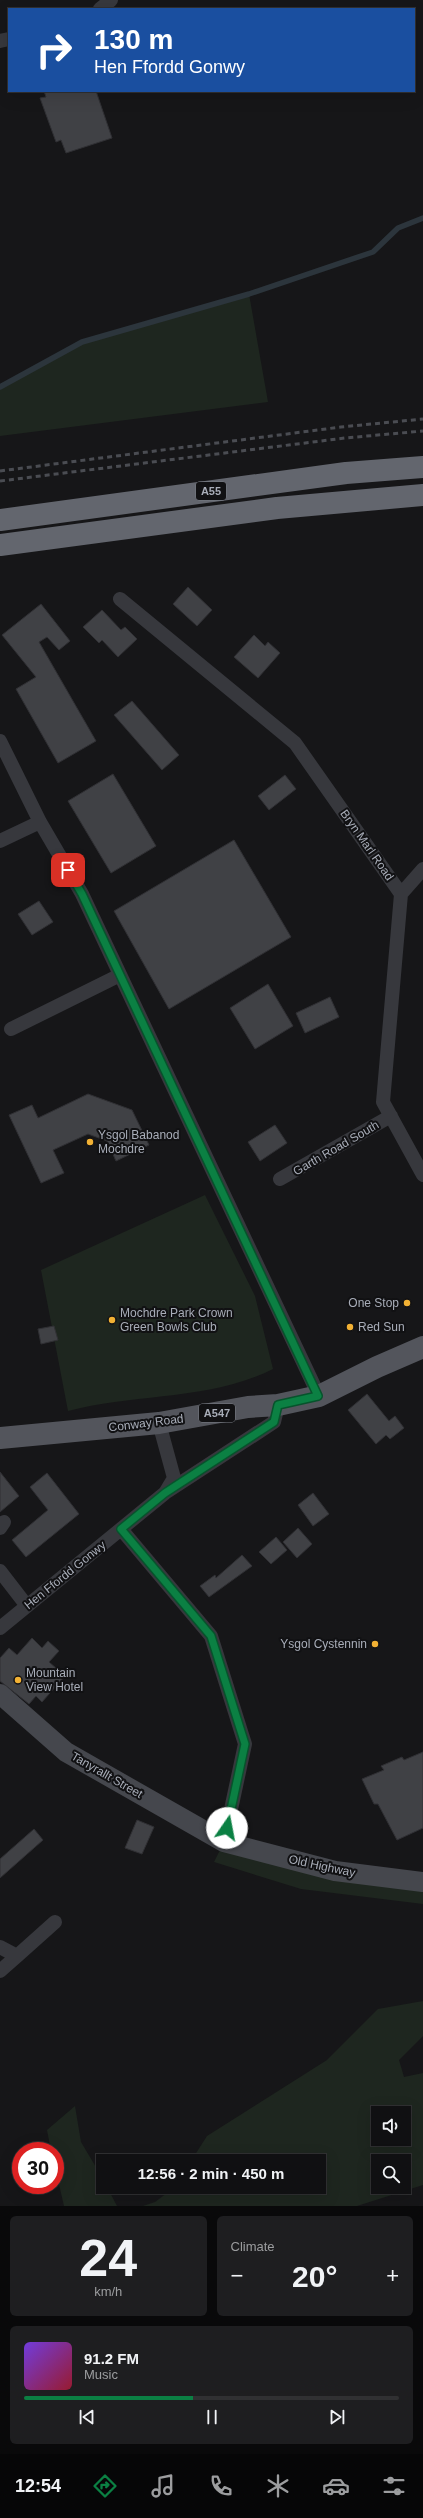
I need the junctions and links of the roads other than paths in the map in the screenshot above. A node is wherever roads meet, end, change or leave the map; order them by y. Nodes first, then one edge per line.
1 (111, 0) edge
2 (101, 8) edge
3 (423, 467) edge
4 (423, 495) edge
5 (0, 520) edge
6 (0, 545) edge
7 (120, 599) dead end
8 (0, 741) edge
9 (40, 822) junction
10 (0, 841) edge
11 (423, 869) edge
12 (401, 894) junction
13 (120, 975) junction
14 (10, 1028) dead end
15 (391, 1116) junction
16 (421, 1168) edge
17 (280, 1179) dead end
18 (423, 1347) edge
19 (318, 1396) junction
20 (278, 1405) junction
21 (159, 1423) junction
22 (0, 1438) edge
23 (165, 1493) junction
24 (121, 1529) junction
25 (0, 1571) edge
26 (27, 1606) junction
27 (0, 1628) edge
28 (0, 1694) edge
29 (224, 1842) junction
30 (423, 1882) edge
31 (55, 1922) dead end
32 (0, 1947) edge
33 (18, 1956) junction
34 (0, 1971) edge

1 - 2 street
3 - 5 highway, A55
4 - 6 highway, A55
7 - 12 street, Bryn Marl Road
8 - 9 street
9 - 10 street
9 - 13 street
11 - 12 street
12 - 15 street
13 - 14 street
13 - 19 street
15 - 16 street
15 - 17 street, Garth Road South
18 - 19 main road, Conway Road / A547
19 - 20 main road, Conway Road / A547
20 - 21 main road, Conway Road / A547
20 - 23 street, Hen Ffordd Gonwy
21 - 22 main road, Conway Road / A547
21 - 23 street
23 - 24 street, Hen Ffordd Gonwy
24 - 26 street, Hen Ffordd Gonwy
24 - 29 street
25 - 26 street
26 - 27 street, Hen Ffordd Gonwy
28 - 29 street, Tanyrallt Street
29 - 30 street, Old Highway
31 - 33 street
32 - 33 street
33 - 34 street

